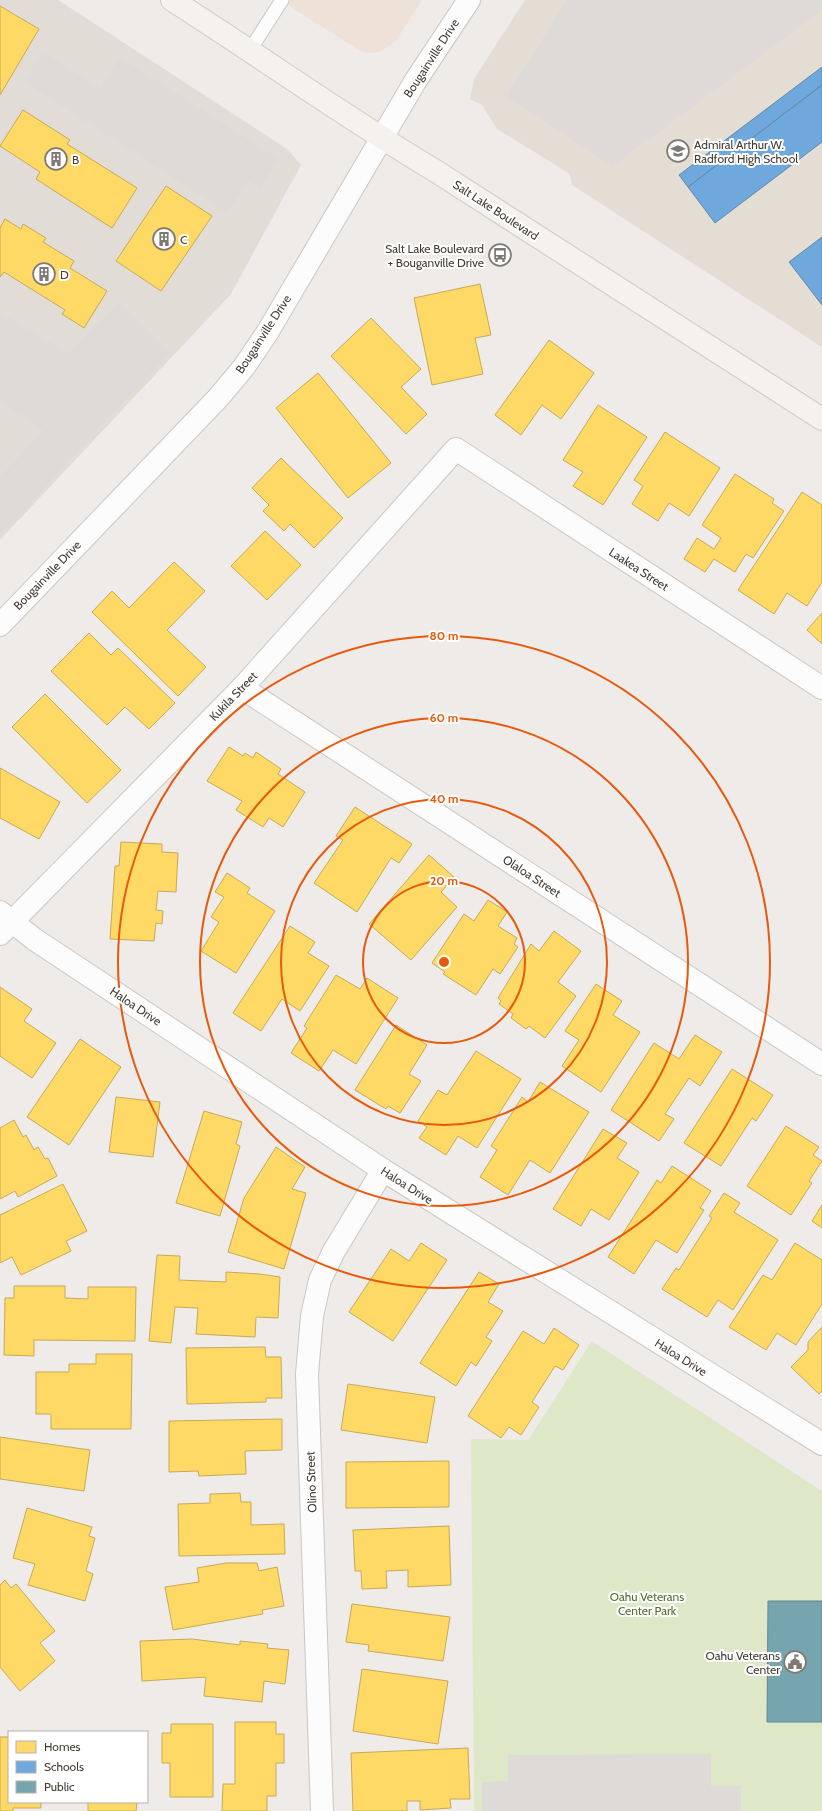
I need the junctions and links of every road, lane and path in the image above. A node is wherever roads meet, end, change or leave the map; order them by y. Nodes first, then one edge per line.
1 (172, 0) edge
2 (282, 0) edge
3 (468, 0) edge
4 (250, 50) junction
5 (381, 138) junction
6 (822, 419) edge
7 (456, 450) joint
8 (0, 625) edge
9 (242, 688) junction
10 (822, 688) edge
11 (4, 922) edge
12 (822, 1064) edge
13 (383, 1170) junction
14 (822, 1444) edge
15 (322, 1811) edge

1 - 4 main road, Salt Lake Boulevard
2 - 4 lane
3 - 5 street, Bougainville Drive
4 - 5 main road, Salt Lake Boulevard
5 - 6 main road, Salt Lake Boulevard
5 - 8 street, Bougainville Drive
7 - 9 street, Kukila Street
7 - 10 street, Laakea Street
9 - 11 street, Kukila Street
9 - 12 street, Olaloa Street
11 - 13 street, Haloa Drive
13 - 14 street, Haloa Drive
13 - 15 street, Olino Street

